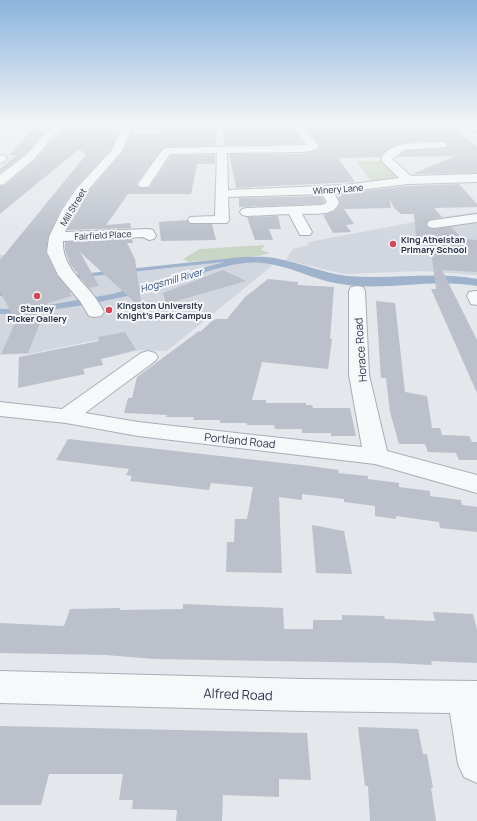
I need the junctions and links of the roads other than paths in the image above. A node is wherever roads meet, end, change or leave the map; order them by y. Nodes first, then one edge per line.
1 (24, 160) edge
2 (108, 160) edge
3 (161, 160) edge
4 (226, 160) edge
5 (387, 160) edge
6 (1, 161) edge
7 (21, 164) junction
8 (477, 178) edge
9 (279, 179) dead end
10 (408, 180) junction
11 (0, 181) edge
12 (144, 184) dead end
13 (326, 190) junction
14 (284, 192) junction
15 (222, 194) junction
16 (294, 211) junction
17 (247, 212) dead end
18 (477, 218) edge
19 (195, 220) dead end
20 (434, 224) dead end
21 (305, 232) dead end
22 (148, 236) dead end
23 (56, 237) junction
24 (357, 291) dead end
25 (91, 305) dead end
26 (148, 357) dead end
27 (0, 410) edge
28 (66, 416) junction
29 (376, 456) junction
30 (477, 484) edge
31 (0, 687) edge
32 (471, 697) edge
33 (477, 764) edge

1 - 7 street
2 - 23 street, Mill Street
3 - 12 street
4 - 15 street
5 - 10 street
6 - 7 street
7 - 11 street
8 - 10 street, Winery Lane
9 - 14 street
10 - 13 street, Winery Lane
13 - 14 street, Winery Lane
13 - 16 street
14 - 15 street, Winery Lane
15 - 19 street
16 - 17 street
16 - 21 street
18 - 20 street
22 - 23 street, Fairfield Place
23 - 25 street, Mill Street
24 - 29 street, Horace Road
26 - 28 street
27 - 28 street, Portland Road
28 - 29 street, Portland Road
29 - 30 street, Portland Road
31 - 32 street, Alfred Road
32 - 33 street

